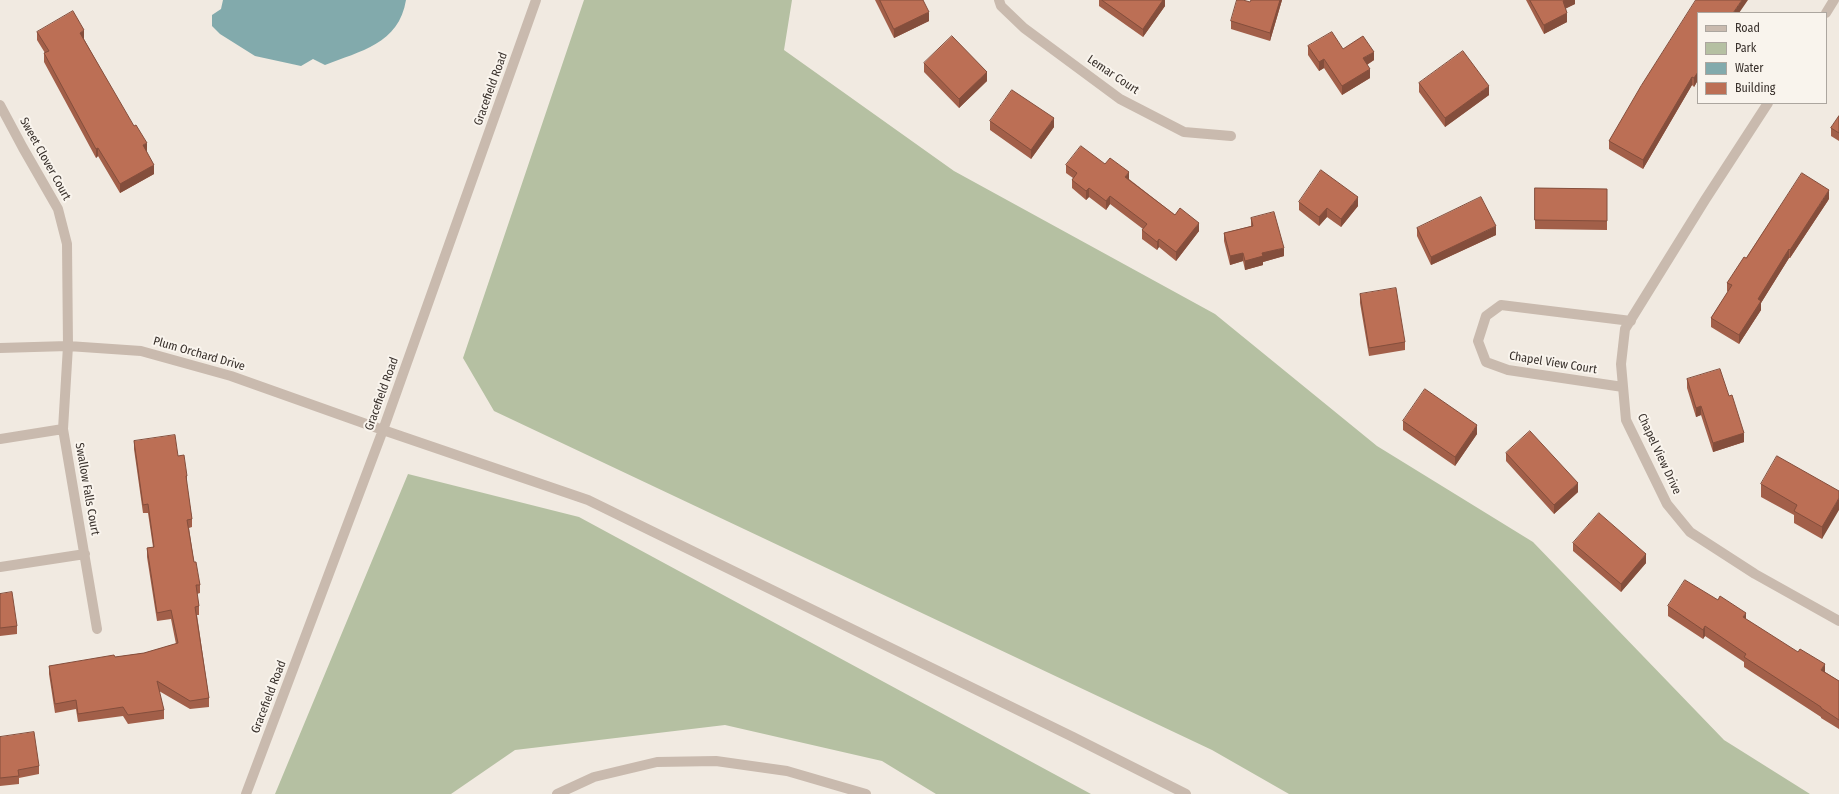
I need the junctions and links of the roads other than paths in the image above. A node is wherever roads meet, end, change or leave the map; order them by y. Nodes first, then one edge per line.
1 (536, 0) edge
2 (998, 0) edge
3 (1834, 0) edge
4 (1827, 12) edge
5 (1767, 104) edge
6 (0, 105) edge
7 (1231, 136) dead end
8 (1631, 320) junction
9 (68, 346) junction
10 (0, 348) edge
11 (1623, 387) junction
12 (63, 429) junction
13 (383, 430) junction
14 (0, 439) edge
15 (85, 554) junction
16 (0, 567) edge
17 (1839, 621) edge
18 (98, 629) dead end
19 (246, 794) edge
20 (557, 794) edge
21 (866, 794) edge
22 (1186, 794) edge

1 - 13 street, Gracefield Road
2 - 7 street, Lemar Court
3 - 4 street
5 - 8 street, Chapel View Drive
6 - 9 street, Sweet Clover Court
8 - 11 street, Chapel View Drive
8 - 11 street, Chapel View Court
9 - 10 street, Plum Orchard Drive
9 - 12 street, Swallow Falls Court
9 - 13 street, Plum Orchard Drive
11 - 17 street, Chapel View Drive
12 - 14 street, Swallow Falls Court
12 - 15 street, Swallow Falls Court
13 - 19 street, Gracefield Road
13 - 22 street, Plum Orchard Drive
15 - 16 street, Swallow Falls Court
15 - 18 street, Swallow Falls Court
20 - 21 street

